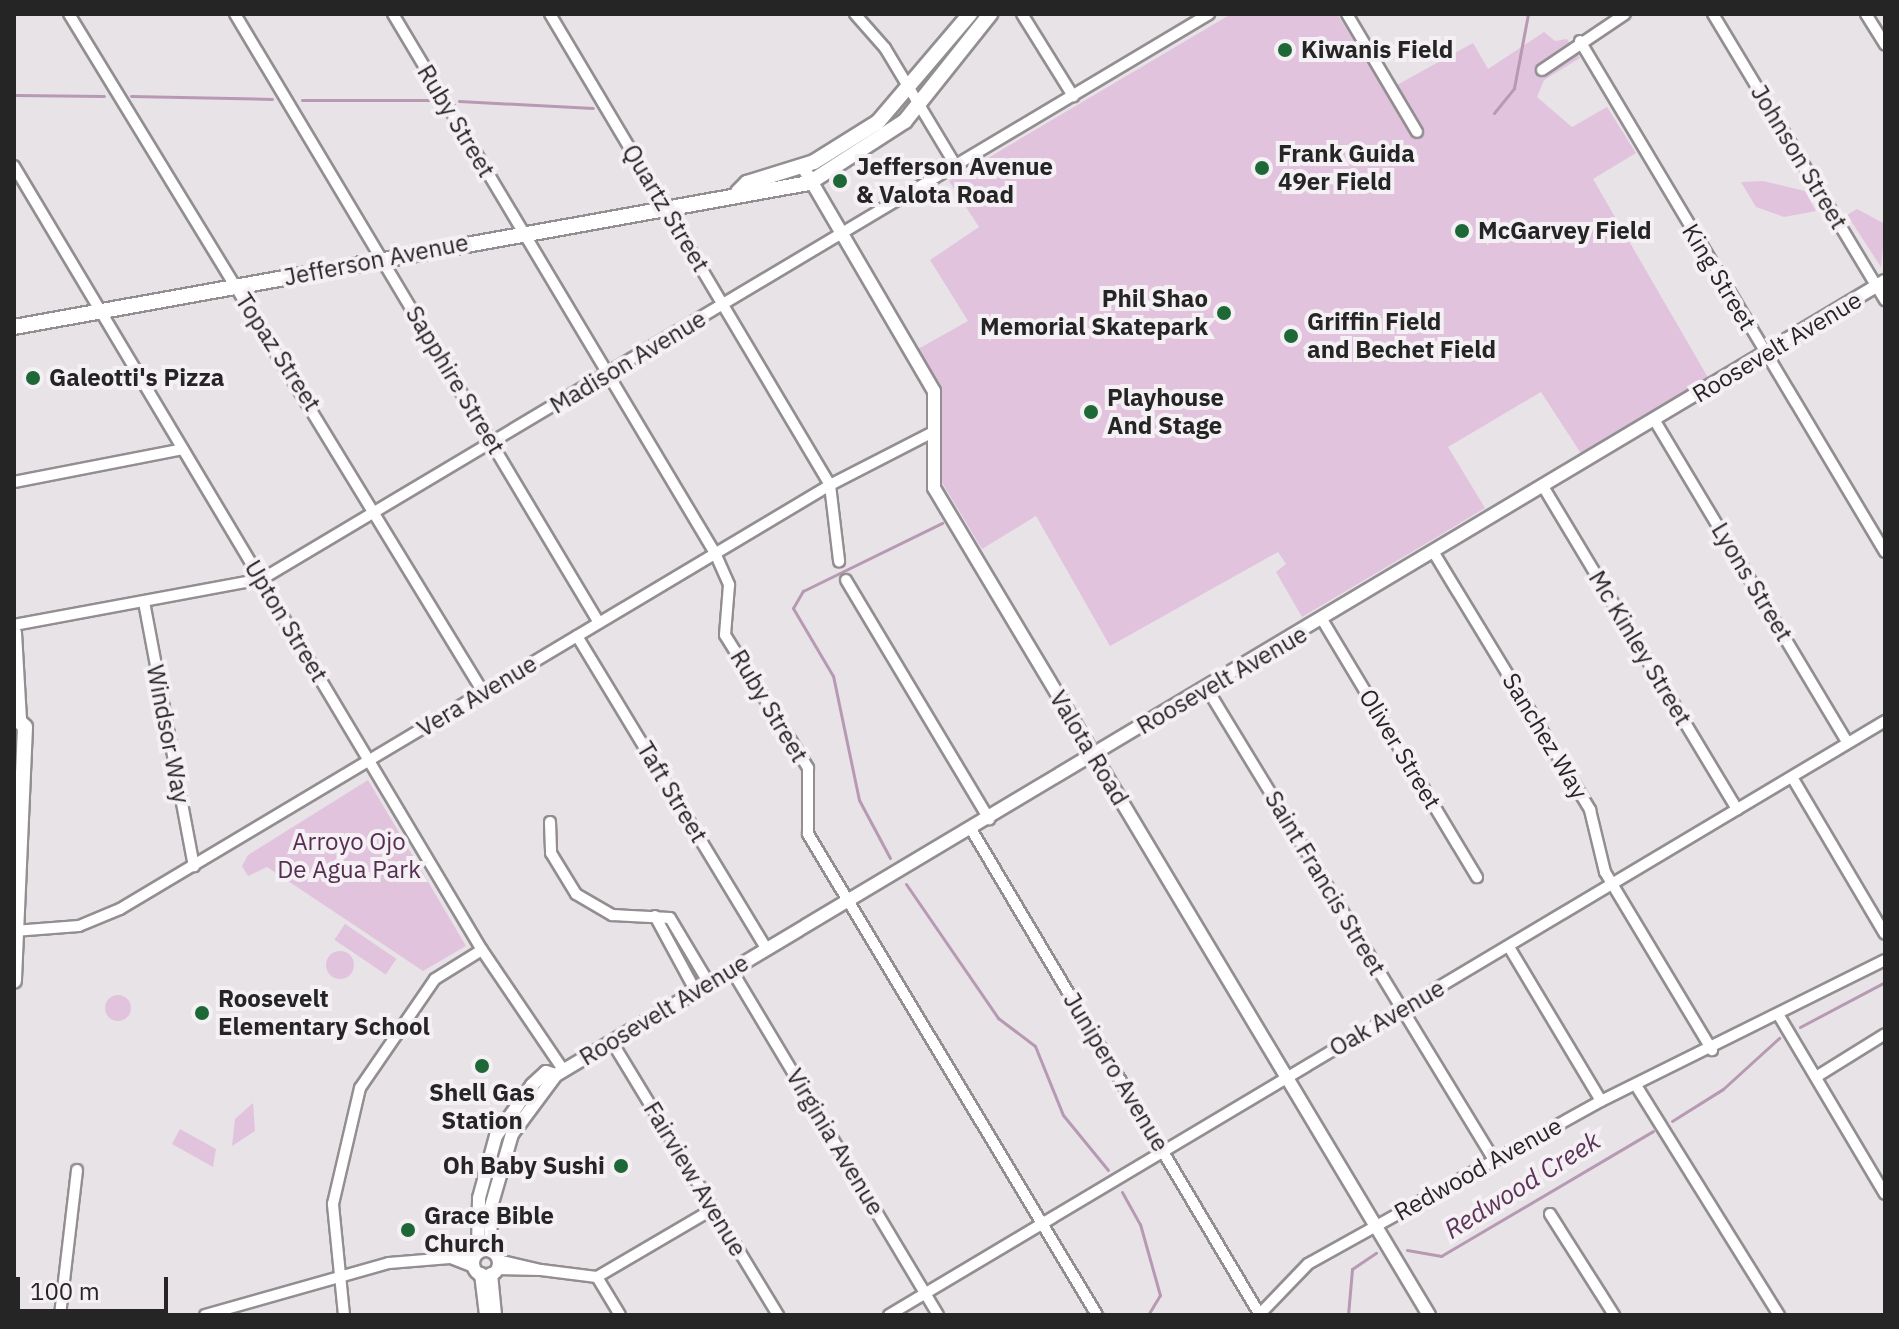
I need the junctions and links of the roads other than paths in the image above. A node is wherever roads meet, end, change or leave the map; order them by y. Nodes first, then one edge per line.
1 (69, 14) edge
2 (235, 14) edge
3 (393, 14) edge
4 (550, 14) edge
5 (855, 14) edge
6 (970, 14) edge
7 (990, 14) edge
8 (1022, 14) edge
9 (1180, 14) edge
10 (1209, 14) edge
11 (1347, 14) edge
12 (1625, 14) edge
13 (1713, 14) edge
14 (1866, 14) edge
15 (1187, 27) junction
16 (1580, 41) junction
17 (1885, 44) edge
18 (1542, 70) dead end
19 (910, 89) junction
20 (1073, 96) junction
21 (920, 105) junction
22 (1417, 132) dead end
23 (14, 166) edge
24 (956, 166) junction
25 (803, 167) junction
26 (809, 183) junction
27 (738, 192) junction
28 (664, 206) junction
29 (523, 232) junction
30 (840, 235) junction
31 (381, 259) junction
32 (1881, 284) edge
33 (236, 286) junction
34 (1885, 300) edge
35 (724, 304) junction
36 (102, 311) junction
37 (14, 327) edge
38 (1765, 354) junction
39 (609, 376) junction
40 (1655, 421) junction
41 (931, 433) junction
42 (492, 443) junction
43 (183, 449) junction
44 (14, 482) edge
45 (830, 485) junction
46 (1544, 488) junction
47 (377, 513) junction
48 (1885, 552) edge
49 (715, 553) junction
50 (1434, 553) junction
51 (839, 561) dead end
52 (262, 579) junction
53 (846, 580) dead end
54 (144, 602) junction
55 (1323, 621) junction
56 (599, 623) junction
57 (14, 625) edge
58 (14, 633) edge
59 (577, 636) junction
60 (1206, 687) junction
61 (483, 692) junction
62 (16, 716) edge
63 (1885, 721) edge
64 (1848, 743) junction
65 (1093, 756) junction
66 (369, 761) junction
67 (1792, 777) junction
68 (1737, 809) junction
69 (989, 819) junction
70 (550, 822) dead end
71 (971, 829) junction
72 (194, 866) junction
73 (1477, 877) dead end
74 (1613, 884) junction
75 (847, 900) junction
76 (655, 916) junction
77 (15, 930) edge
78 (1885, 934) edge
79 (1509, 947) junction
80 (766, 948) junction
81 (482, 950) junction
82 (1885, 960) edge
83 (731, 969) junction
84 (707, 980) junction
85 (14, 981) edge
86 (694, 988) junction
87 (1401, 1010) junction
88 (1778, 1014) junction
89 (1885, 1034) edge
90 (612, 1042) junction
91 (1712, 1050) junction
92 (560, 1073) junction
93 (1816, 1077) junction
94 (1285, 1078) junction
95 (1637, 1087) junction
96 (1601, 1101) junction
97 (1164, 1152) junction
98 (1494, 1160) junction
99 (77, 1170) dead end
100 (1885, 1194) edge
101 (713, 1209) junction
102 (1550, 1214) dead end
103 (1041, 1225) junction
104 (1375, 1226) junction
105 (486, 1263) junction
106 (597, 1277) junction
107 (335, 1278) junction
108 (924, 1293) junction
109 (60, 1315) edge
110 (205, 1315) edge
111 (344, 1315) edge
112 (486, 1315) edge
113 (495, 1315) edge
114 (620, 1315) edge
115 (778, 1315) edge
116 (889, 1315) edge
117 (938, 1315) edge
118 (1097, 1315) edge
119 (1260, 1315) edge
120 (1429, 1315) edge
121 (1614, 1315) edge
122 (1779, 1315) edge

1 - 33 street, Topaz Street
2 - 31 street, Sapphire Street
3 - 29 street, Ruby Street
4 - 28 street, Quartz Street
5 - 19 street
6 - 19 main road, Jefferson Avenue
7 - 21 main road, Jefferson Avenue
8 - 20 street
9 - 15 street
10 - 15 street, Madison Avenue
11 - 22 street
12 - 16 street
13 - 32 street, Johnson Street
14 - 17 street
15 - 20 street, Madison Avenue
16 - 18 street
16 - 38 street, King Street
19 - 21 street
19 - 25 main road, Jefferson Avenue
20 - 24 street, Madison Avenue
21 - 24 street
21 - 26 main road, Jefferson Avenue
23 - 36 street, Upton Street
24 - 30 street, Madison Avenue
25 - 26 street, Valota Road
25 - 27 main road, Jefferson Avenue
26 - 27 main road, Jefferson Avenue
26 - 30 street, Valota Road
27 - 28 main road, Jefferson Avenue
28 - 29 main road, Jefferson Avenue
28 - 35 street, Quartz Street
29 - 31 main road, Jefferson Avenue
29 - 39 street, Ruby Street
30 - 35 street, Madison Avenue
30 - 41 street, Valota Road
31 - 33 main road, Jefferson Avenue
31 - 42 street, Sapphire Street
32 - 34 street, Johnson Street
32 - 38 street, Roosevelt Avenue
33 - 36 main road, Jefferson Avenue
33 - 47 street, Topaz Street
35 - 39 street, Madison Avenue
35 - 45 street, Quartz Street
36 - 37 main road, Jefferson Avenue
36 - 43 street, Upton Street
38 - 40 street, Roosevelt Avenue
38 - 48 street, King Street
39 - 42 street, Madison Avenue
39 - 49 street, Ruby Street
40 - 46 street, Roosevelt Avenue
40 - 64 street, Lyons Street
41 - 45 street, Vera Avenue
41 - 65 street, Valota Road
42 - 47 street, Madison Avenue
42 - 56 street, Sapphire Street
43 - 44 street
43 - 52 street, Upton Street
45 - 49 street, Vera Avenue
45 - 51 street
46 - 50 street, Roosevelt Avenue
46 - 68 street, Mc Kinley Street
47 - 52 street, Madison Avenue
47 - 61 street, Topaz Street
49 - 56 street, Vera Avenue
49 - 75 street, Ruby Street
50 - 55 street, Roosevelt Avenue
50 - 74 street, Sanchez Way
52 - 54 street, Madison Avenue
52 - 66 street, Upton Street
53 - 69 street
54 - 57 street, Madison Avenue
54 - 72 street, Windsor Way
55 - 60 street, Roosevelt Avenue
55 - 73 street, Oliver Street
56 - 59 street, Vera Avenue
58 - 62 main road
59 - 61 street, Vera Avenue
59 - 80 street, Taft Street
60 - 65 street, Roosevelt Avenue
60 - 87 street, Saint Francis Street
61 - 66 street, Vera Avenue
62 - 77 main road
63 - 64 street, Oak Avenue
64 - 67 street, Oak Avenue
65 - 69 street, Roosevelt Avenue
65 - 94 street, Valota Road
66 - 72 street, Vera Avenue
66 - 81 street, Upton Street
67 - 68 street, Oak Avenue
67 - 78 street
68 - 74 street, Oak Avenue
69 - 71 street, Roosevelt Avenue
70 - 76 street
71 - 75 street, Roosevelt Avenue
71 - 97 street, Junipero Avenue
72 - 77 street, Vera Avenue
74 - 79 street, Oak Avenue
74 - 91 street, Sanchez Way
75 - 80 street, Roosevelt Avenue
75 - 103 street, Ruby Street
76 - 84 street
76 - 86 street
77 - 85 main road
79 - 87 street, Oak Avenue
79 - 96 street
80 - 83 street, Roosevelt Avenue
81 - 92 street, Upton Street
81 - 107 street
82 - 88 street, Redwood Avenue
83 - 84 street, Roosevelt Avenue
83 - 108 street, Virginia Avenue
84 - 86 street, Roosevelt Avenue
86 - 90 street, Roosevelt Avenue
87 - 94 street, Oak Avenue
87 - 98 street, Saint Francis Street
88 - 91 street, Redwood Avenue
88 - 93 street
89 - 93 street
90 - 92 street, Roosevelt Avenue
90 - 101 street, Fairview Avenue
91 - 95 street, Redwood Avenue
92 - 105 street, Roosevelt Avenue
93 - 100 street
94 - 97 street, Oak Avenue
94 - 104 street, Valota Road
95 - 96 street, Redwood Avenue
95 - 122 street
96 - 98 street, Redwood Avenue
97 - 103 street, Oak Avenue
97 - 119 street, Junipero Avenue
98 - 104 street, Redwood Avenue
99 - 109 street
101 - 106 street
101 - 115 street, Fairview Avenue
102 - 121 street
103 - 108 street, Oak Avenue
103 - 118 street, Ruby Street
104 - 119 street, Redwood Avenue
104 - 120 street, Valota Road
105 - 106 street
105 - 107 street
105 - 112 street, Roosevelt Avenue
105 - 113 street, Roosevelt Avenue
106 - 114 street
107 - 110 street
107 - 111 street
108 - 116 street, Oak Avenue
108 - 117 street, Virginia Avenue

